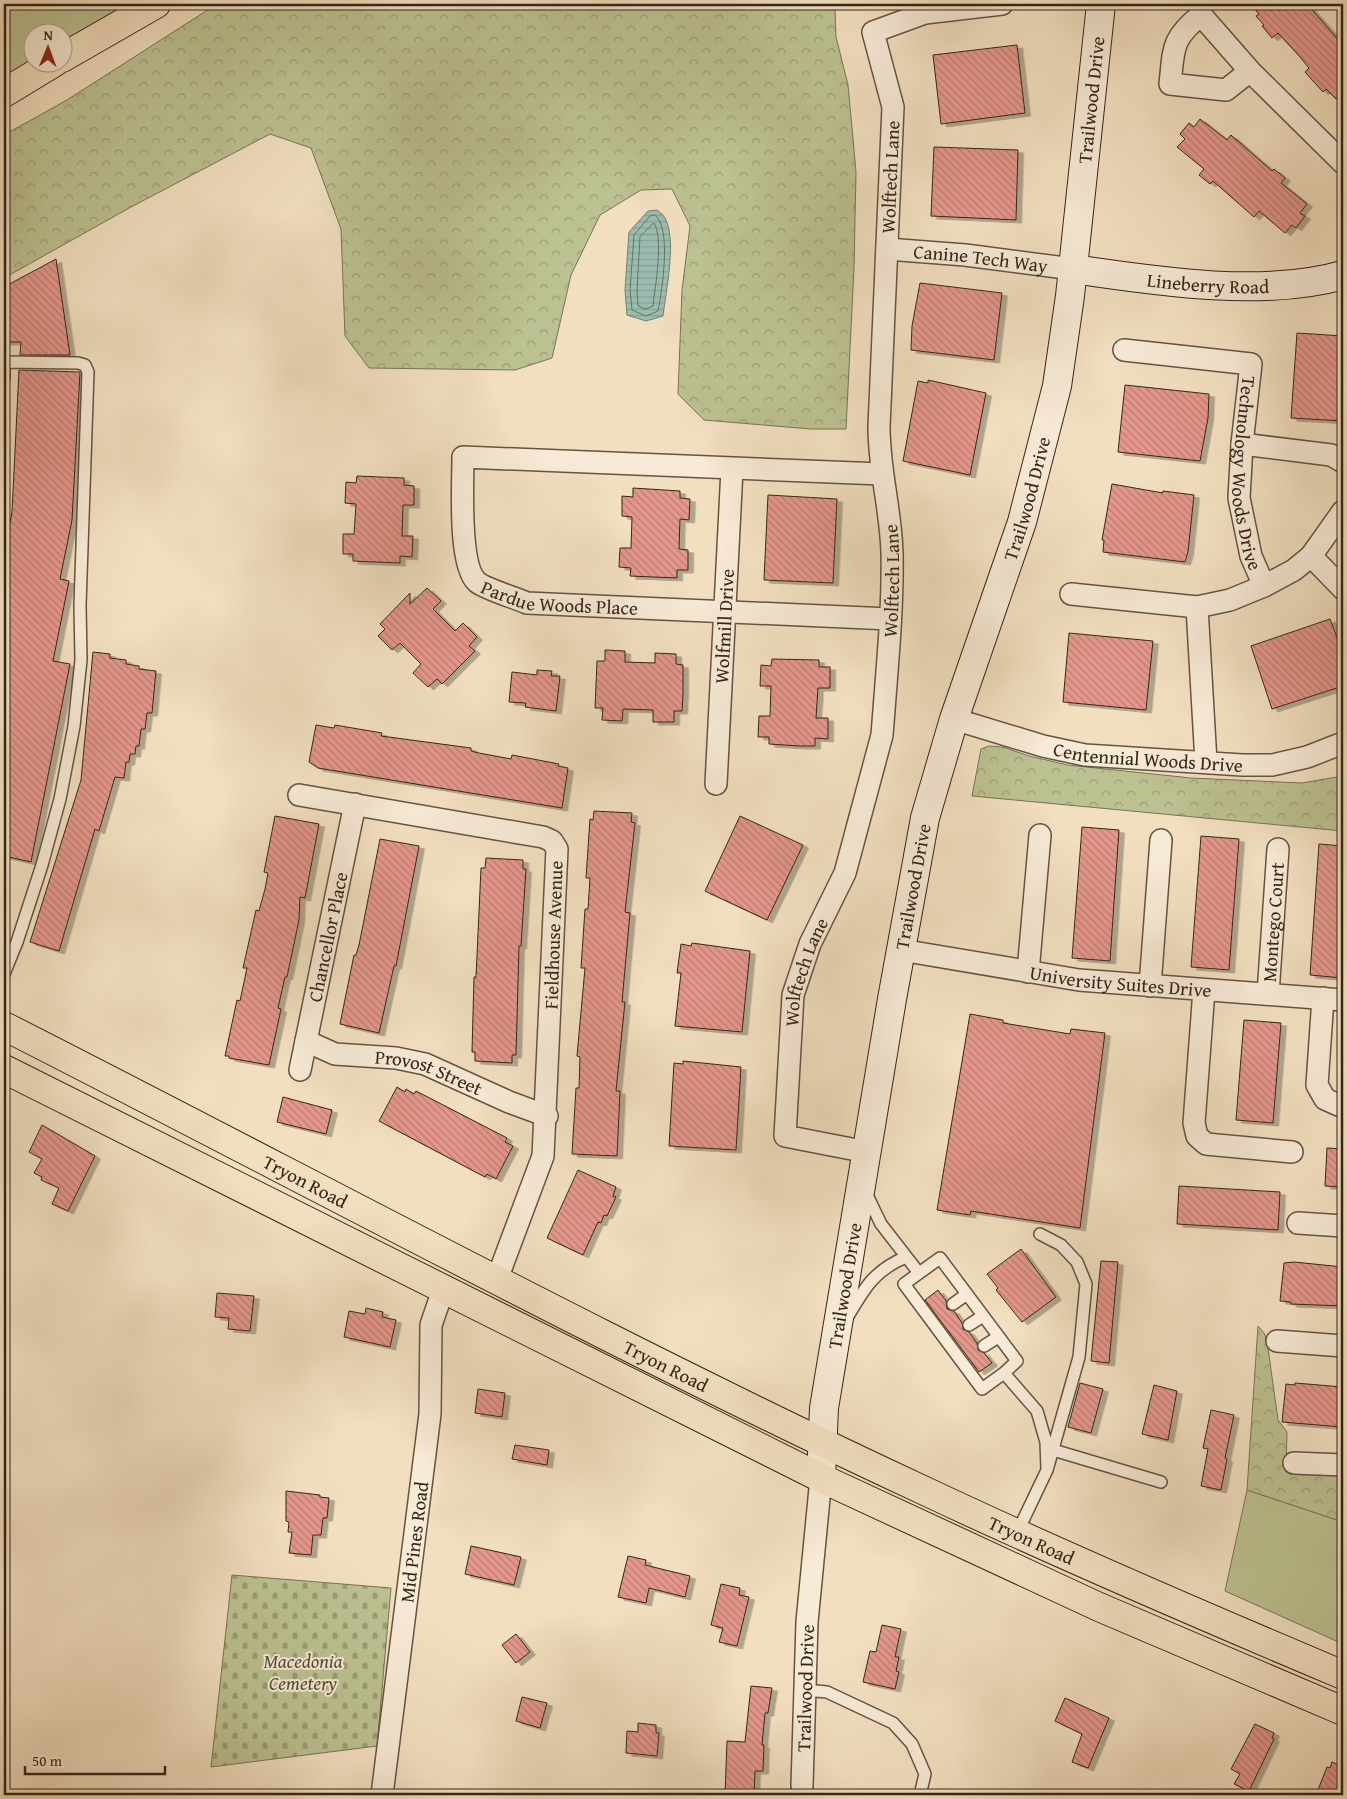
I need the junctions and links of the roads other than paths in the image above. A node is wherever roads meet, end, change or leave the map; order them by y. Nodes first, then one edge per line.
1 (156, 4) edge
2 (1002, 4) edge
3 (1101, 4) edge
4 (72, 52) edge
5 (1250, 71) dead end
6 (39, 72) edge
7 (4, 93) edge
8 (1343, 163) edge
9 (887, 249) junction
10 (1073, 269) junction
11 (1343, 275) edge
12 (1124, 350) dead end
13 (4, 362) edge
14 (4, 377) edge
15 (1242, 444) junction
16 (1343, 462) edge
17 (732, 469) junction
18 (881, 474) junction
19 (1343, 511) edge
20 (1311, 556) junction
21 (1264, 586) junction
22 (1343, 589) edge
23 (1071, 594) dead end
24 (1197, 607) junction
25 (725, 612) junction
26 (890, 619) junction
27 (954, 719) junction
28 (1343, 743) edge
29 (1206, 762) junction
30 (716, 784) dead end
31 (299, 794) dead end
32 (355, 804) junction
33 (1040, 834) dead end
34 (1161, 840) dead end
35 (1278, 849) dead end
36 (901, 950) junction
37 (1028, 972) junction
38 (4, 974) edge
39 (1150, 986) junction
40 (1204, 990) junction
41 (1268, 994) junction
42 (1333, 999) edge
43 (4, 1026) edge
44 (4, 1038) edge
45 (306, 1041) junction
46 (41, 1045) junction
47 (4, 1069) edge
48 (300, 1070) dead end
49 (1343, 1107) edge
50 (546, 1116) junction
51 (867, 1152) junction
52 (1292, 1152) dead end
53 (862, 1185) junction
54 (1298, 1223) dead end
55 (1343, 1226) edge
56 (1040, 1234) dead end
57 (906, 1257) junction
58 (919, 1273) junction
59 (497, 1279) junction
60 (443, 1290) junction
61 (967, 1294) junction
62 (953, 1304) dead end
63 (983, 1316) junction
64 (969, 1324) dead end
65 (998, 1336) junction
66 (836, 1337) junction
67 (1277, 1341) dead end
68 (984, 1346) dead end
69 (1343, 1346) edge
70 (1004, 1373) junction
71 (822, 1441) junction
72 (1053, 1450) junction
73 (1294, 1463) dead end
74 (1343, 1466) edge
75 (1047, 1470) junction
76 (821, 1478) junction
77 (1161, 1482) dead end
78 (1017, 1533) junction
79 (1343, 1675) edge
80 (804, 1690) junction
81 (1343, 1711) edge
82 (802, 1786) dead end
83 (921, 1791) dead end
84 (382, 1795) edge

1 - 4 main road
2 - 9 street, Wolftech Lane
3 - 10 street, Trailwood Drive
5 - 8 street
6 - 7 main road
9 - 10 street, Canine Tech Way
9 - 18 street, Wolftech Lane
10 - 11 street, Lineberry Road
10 - 27 street, Trailwood Drive
12 - 15 street, Technology Woods Drive
13 - 14 lane
13 - 38 lane
15 - 16 street
15 - 21 street, Technology Woods Drive
17 - 18 street, Pardue Woods Place
17 - 25 street, Wolfmill Drive
17 - 25 street, Pardue Woods Place
18 - 26 street, Wolftech Lane
19 - 20 street
20 - 21 street
20 - 22 street
21 - 24 street
23 - 24 street
24 - 29 street
25 - 26 street, Pardue Woods Place
25 - 30 street, Wolfmill Drive
26 - 51 street, Wolftech Lane
27 - 29 street, Centennial Woods Drive
27 - 36 street, Trailwood Drive
28 - 29 street, Centennial Woods Drive
31 - 32 street, Fieldhouse Avenue
32 - 45 street, Chancellor Place
32 - 50 street, Fieldhouse Avenue
33 - 37 street
34 - 39 street
35 - 41 street, Montego Court
36 - 37 street, University Suites Drive
36 - 51 street, Trailwood Drive
37 - 39 street, University Suites Drive
39 - 40 street, University Suites Drive
40 - 41 street, University Suites Drive
40 - 52 street
41 - 42 street, University Suites Drive
42 - 49 street
43 - 46 main road, Tryon Road
44 - 46 main road
45 - 48 street, Chancellor Place
45 - 50 street, Provost Street
46 - 59 main road, Tryon Road
47 - 60 main road, Tryon Road
50 - 59 street, Fieldhouse Avenue
51 - 53 street, Trailwood Drive
53 - 57 lane
53 - 66 street, Trailwood Drive
54 - 55 street
56 - 72 lane
57 - 58 lane
57 - 66 lane
58 - 61 lane
58 - 70 lane
59 - 71 main road, Tryon Road
60 - 76 main road, Tryon Road
60 - 84 street, Mid Pines Road
61 - 62 lane
61 - 63 lane
63 - 64 lane
63 - 65 lane
65 - 68 lane
65 - 70 lane
66 - 71 street, Trailwood Drive
67 - 69 street
70 - 75 lane
71 - 76 street, Trailwood Drive
71 - 78 main road, Tryon Road
72 - 75 lane
72 - 77 lane
73 - 74 street
75 - 78 lane
76 - 80 street, Trailwood Drive
76 - 81 main road, Tryon Road
78 - 79 main road, Tryon Road
80 - 82 street, Trailwood Drive
80 - 83 lane

